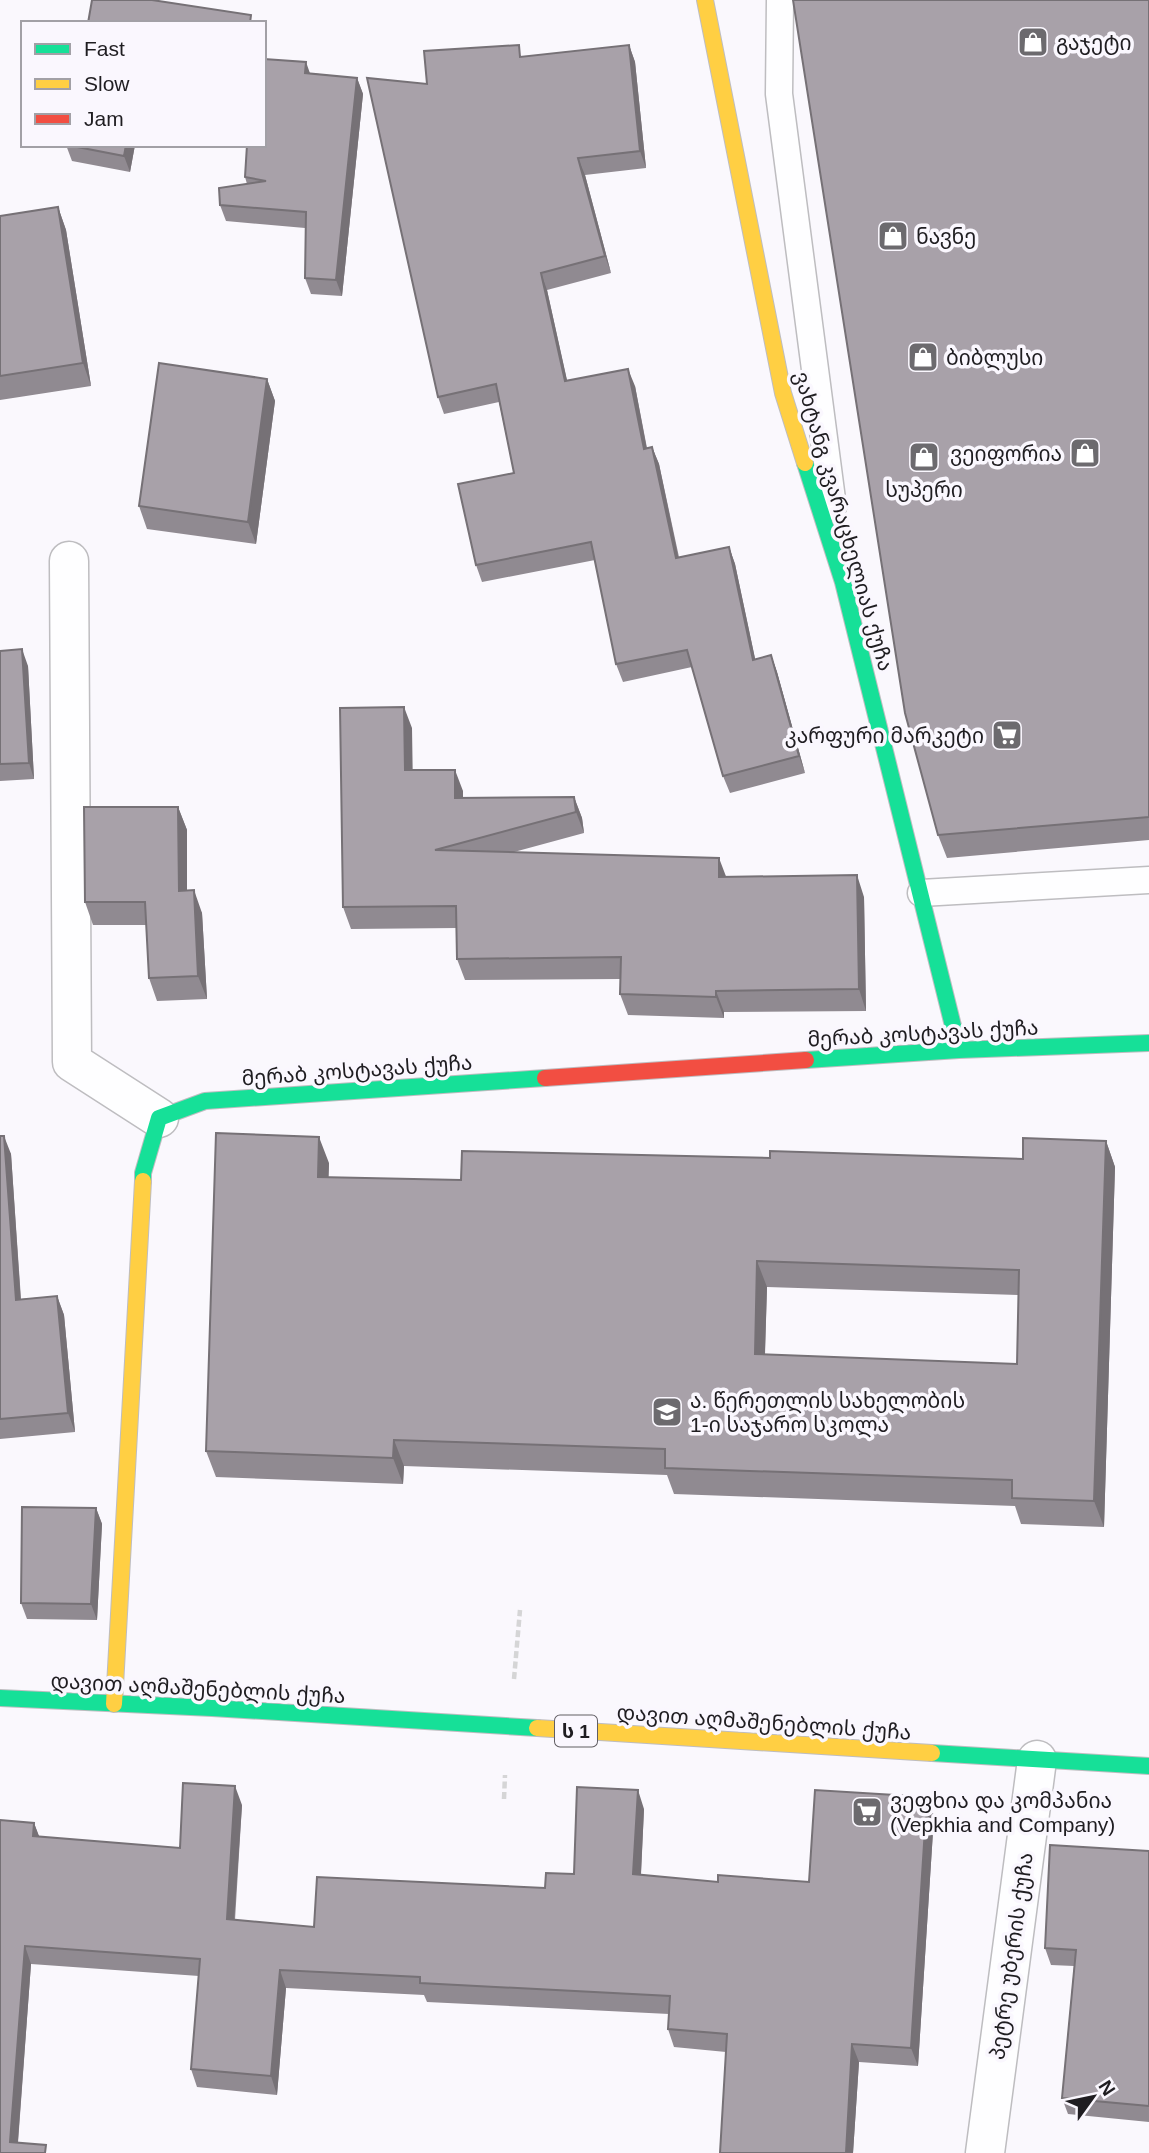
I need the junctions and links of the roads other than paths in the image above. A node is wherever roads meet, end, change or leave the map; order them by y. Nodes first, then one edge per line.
1 (705, 0) edge
2 (780, 0) edge
3 (69, 561) dead end
4 (842, 582) junction
5 (1149, 880) edge
6 (921, 893) junction
7 (1149, 1043) edge
8 (960, 1050) junction
9 (159, 1118) junction
10 (0, 1698) edge
11 (114, 1704) junction
12 (1037, 1760) junction
13 (1149, 1766) edge
14 (985, 2153) edge

1 - 4 main road, ვახტანგ კვარაცხელიას ქუჩა
2 - 4 lane
3 - 9 street
4 - 6 main road, ვახტანგ კვარაცხელიას ქუჩა
5 - 6 lane
6 - 8 main road, ვახტანგ კვარაცხელიას ქუჩა
7 - 8 main road, მერაბ კოსტავას ქუჩა
8 - 9 main road, მერაბ კოსტავას ქუჩა
9 - 11 main road
10 - 11 main road, დავით აღმაშენებლის ქუჩა / ს 1
11 - 12 main road, დავით აღმაშენებლის ქუჩა / ს 1
12 - 13 main road, დავით აღმაშენებლის ქუჩა / ს 1
12 - 14 street, პეტრე უბერის ქუჩა

